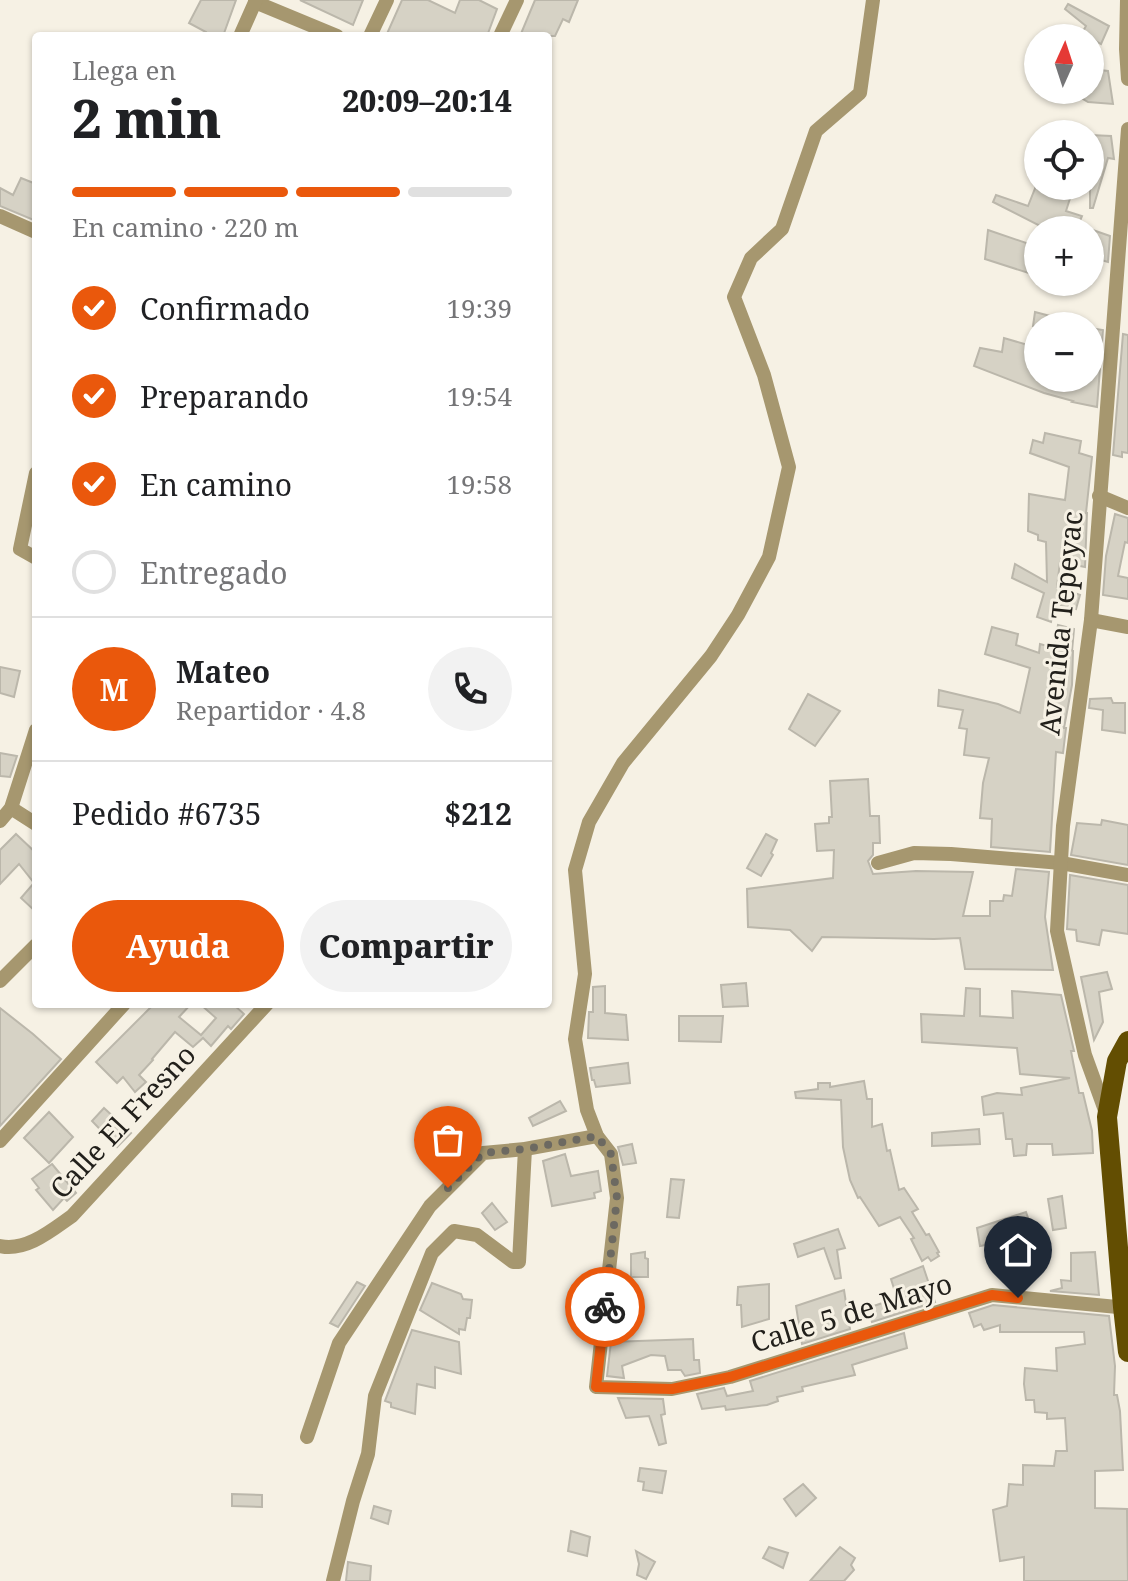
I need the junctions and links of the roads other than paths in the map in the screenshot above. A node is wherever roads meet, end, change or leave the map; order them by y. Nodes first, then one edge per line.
1 (387, 0) edge
2 (517, 0) edge
3 (873, 0) edge
4 (1127, 0) edge
5 (256, 1) edge
6 (242, 32) edge
7 (328, 32) edge
8 (372, 32) edge
9 (502, 32) edge
10 (1128, 79) edge
11 (1128, 129) edge
12 (0, 216) edge
13 (32, 230) edge
14 (1122, 290) edge
15 (32, 492) edge
16 (1099, 496) junction
17 (1128, 508) edge
18 (32, 556) edge
19 (1091, 620) junction
20 (1128, 627) edge
21 (32, 742) edge
22 (11, 808) junction
23 (0, 821) edge
24 (32, 821) edge
25 (878, 863) dead end
26 (1061, 863) junction
27 (1128, 875) edge
28 (32, 949) edge
29 (0, 981) edge
30 (120, 1008) edge
31 (263, 1008) edge
32 (1128, 1041) edge
33 (1107, 1117) junction
34 (597, 1136) junction
35 (0, 1141) edge
36 (525, 1149) junction
37 (0, 1246) edge
38 (1125, 1308) edge
39 (1128, 1352) edge
40 (307, 1437) dead end
41 (333, 1581) edge

1 - 8 street
2 - 9 street
3 - 34 street
4 - 10 street
5 - 6 street
5 - 7 street
11 - 14 street, Avenida Tepeyac
12 - 13 street
14 - 16 street, Avenida Tepeyac
15 - 18 street
16 - 17 street
16 - 19 street, Avenida Tepeyac
19 - 20 street
19 - 26 street, Avenida Tepeyac
21 - 22 street
22 - 23 street
22 - 24 street
25 - 26 street
26 - 27 street
26 - 33 street, Avenida Tepeyac
28 - 29 street
30 - 35 street
31 - 37 street, Calle El Fresno
32 - 33 main road
33 - 38 main road
34 - 36 street
34 - 38 street, Calle 5 de Mayo
36 - 40 street
36 - 41 street
38 - 39 main road

